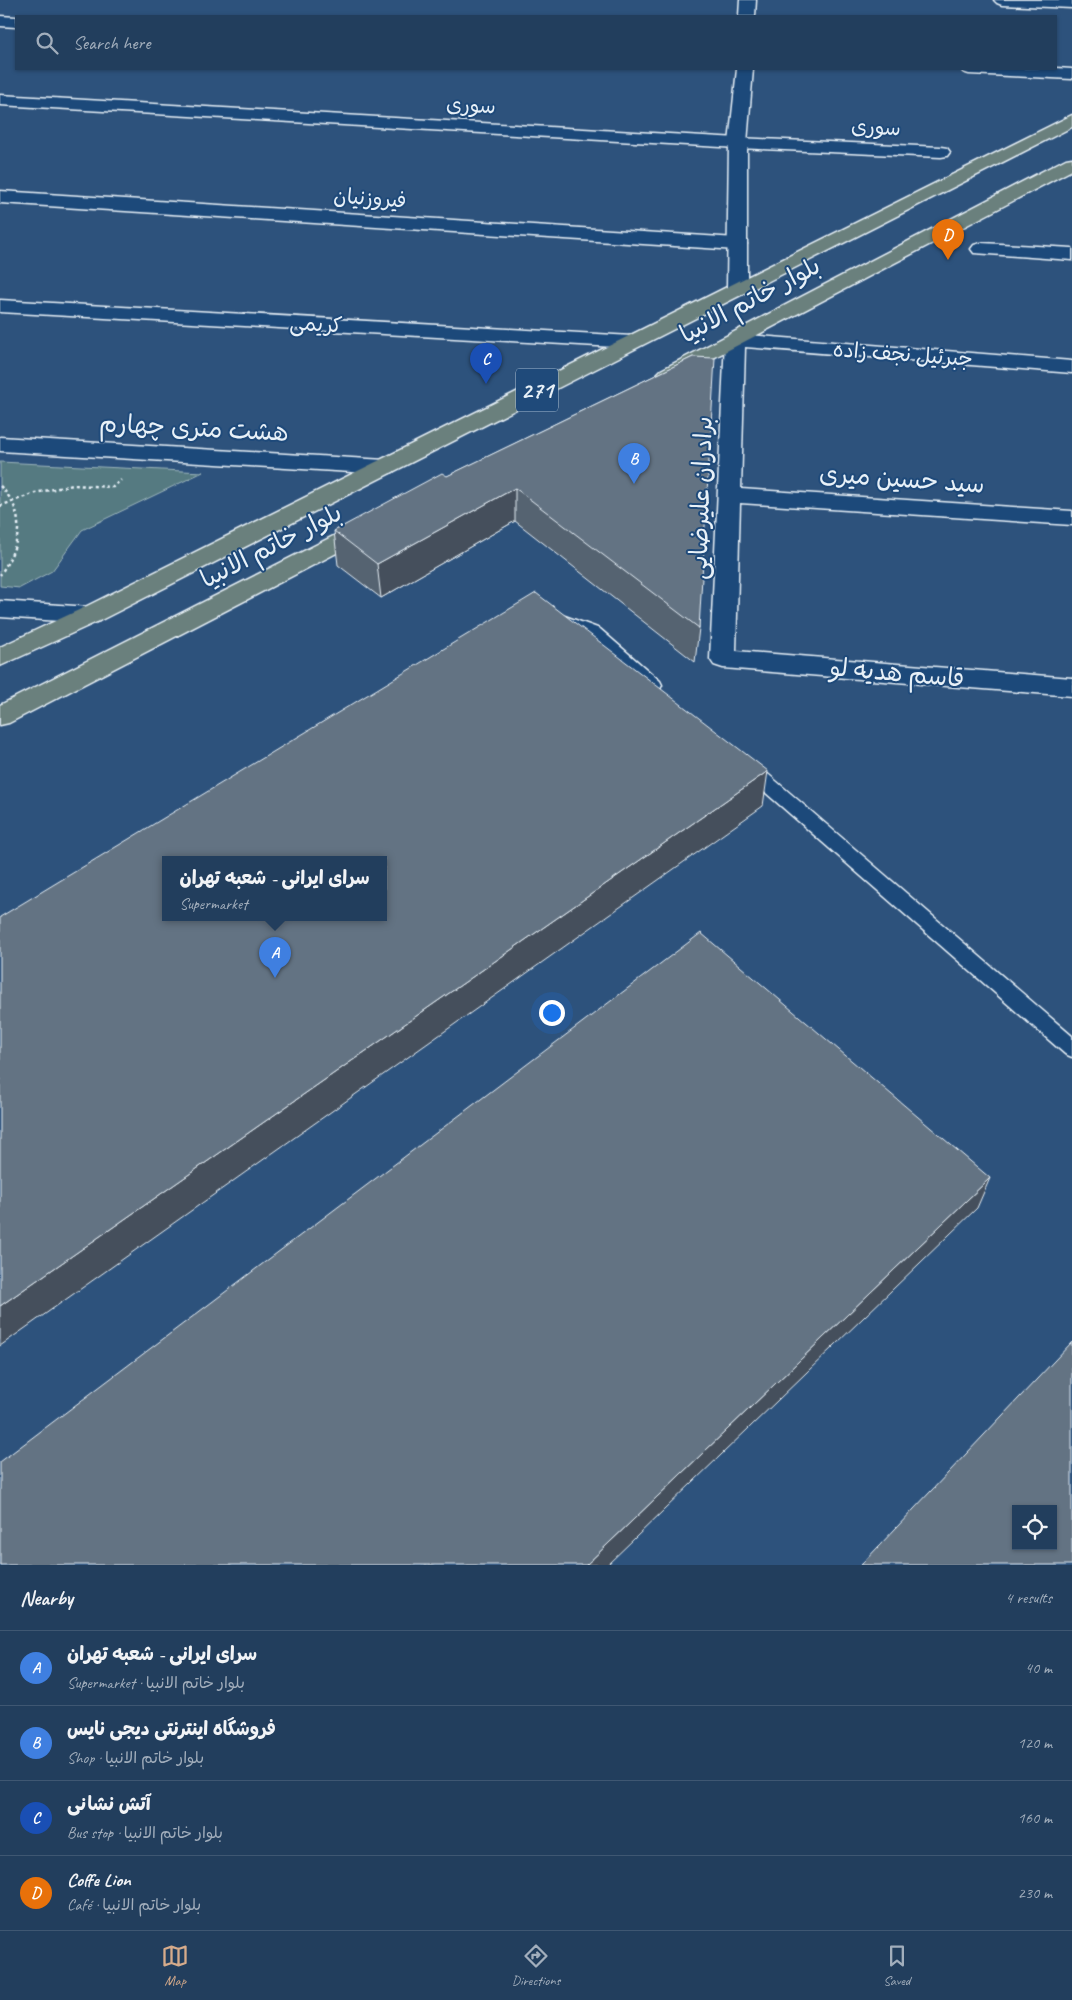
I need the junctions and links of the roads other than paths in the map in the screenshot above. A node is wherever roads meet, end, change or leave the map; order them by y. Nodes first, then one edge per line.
1 (748, 0) edge
2 (1002, 0) edge
3 (1072, 3) edge
4 (748, 15) edge
5 (0, 22) edge
6 (15, 22) edge
7 (744, 70) edge
8 (990, 70) edge
9 (1072, 74) edge
10 (0, 100) edge
11 (1072, 120) edge
12 (738, 143) junction
13 (940, 152) dead end
14 (1072, 163) edge
15 (0, 197) edge
16 (737, 244) junction
17 (981, 249) dead end
18 (1072, 254) edge
19 (737, 288) junction
20 (0, 306) edge
21 (735, 340) junction
22 (632, 342) junction
23 (1072, 367) edge
24 (646, 385) edge
25 (0, 444) edge
26 (385, 467) junction
27 (729, 495) junction
28 (390, 516) edge
29 (1072, 518) edge
30 (0, 609) edge
31 (546, 612) edge
32 (90, 615) junction
33 (0, 658) edge
34 (723, 659) joint
35 (1072, 687) edge
36 (669, 698) edge
37 (0, 716) edge
38 (736, 756) edge
39 (1072, 1048) edge

1 - 4 street
2 - 3 street
5 - 6 street
7 - 12 street
8 - 9 street
10 - 12 street, سوری
11 - 19 main road, بلوار خاتم الانبیا / 271
12 - 13 street, سوری
12 - 16 street
14 - 21 main road, بلوار خاتم الانبیا
15 - 16 street, فیروزنیان
16 - 19 street
17 - 18 street
19 - 21 main road
19 - 22 main road, بلوار خاتم الانبیا / 271
20 - 22 street, کریمی
21 - 23 street, جبرئیل نجف زاده
21 - 24 main road, بلوار خاتم الانبیا
21 - 27 street, برادران علیرضایی
22 - 26 main road, بلوار خاتم الانبیا / 271
25 - 26 street, هشت متری چهارم
26 - 32 main road, بلوار خاتم الانبیا / 271
27 - 29 street, سید حسین میری
27 - 34 street, برادران علیرضایی
28 - 37 main road, بلوار خاتم الانبیا
30 - 32 street
31 - 36 lane
32 - 33 main road, بلوار خاتم الانبیا / 271
34 - 35 street, قاسم هدیه لو
38 - 39 lane

